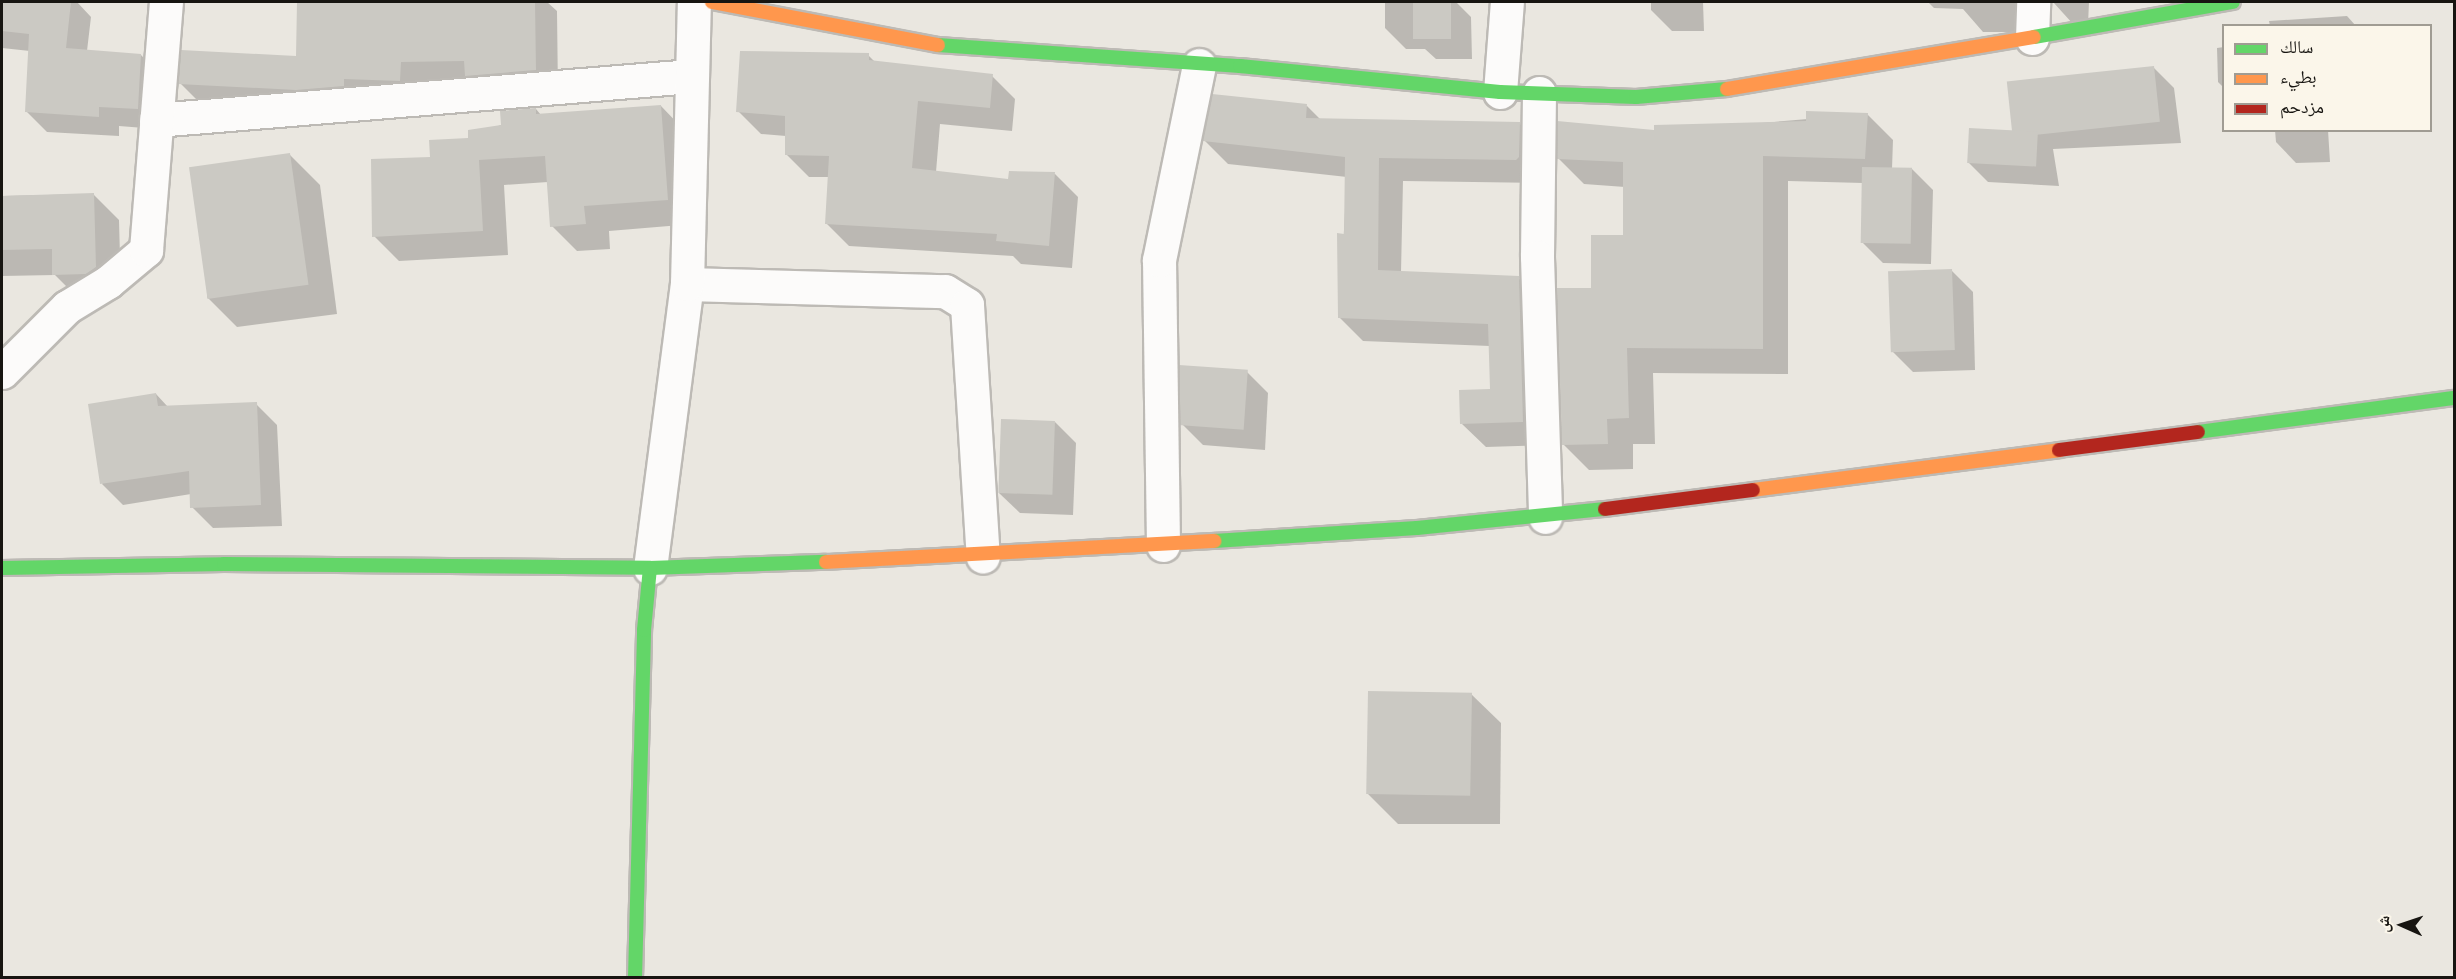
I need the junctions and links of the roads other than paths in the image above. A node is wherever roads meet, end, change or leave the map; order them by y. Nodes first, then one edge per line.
1 (166, 2) edge
2 (694, 2) edge
3 (712, 2) edge
4 (1507, 2) edge
5 (2033, 2) edge
6 (2234, 2) edge
7 (2163, 7) edge
8 (2032, 38) junction
9 (1199, 65) junction
10 (691, 76) junction
11 (1500, 92) junction
12 (1539, 93) junction
13 (156, 120) junction
14 (687, 284) junction
15 (2, 372) edge
16 (2454, 398) edge
17 (1545, 517) junction
18 (1163, 545) junction
19 (983, 556) junction
20 (2, 568) edge
21 (650, 568) junction
22 (635, 978) edge

1 - 13 street
2 - 10 street
3 - 9 street
4 - 11 street
5 - 8 street
6 - 7 street
7 - 8 street
8 - 12 street
9 - 11 street
9 - 18 street
10 - 13 street
10 - 14 street
11 - 12 street
12 - 17 street
13 - 15 street
14 - 19 street
14 - 21 street
16 - 17 street
17 - 18 street
18 - 19 street
19 - 21 street
20 - 21 street
21 - 22 street

